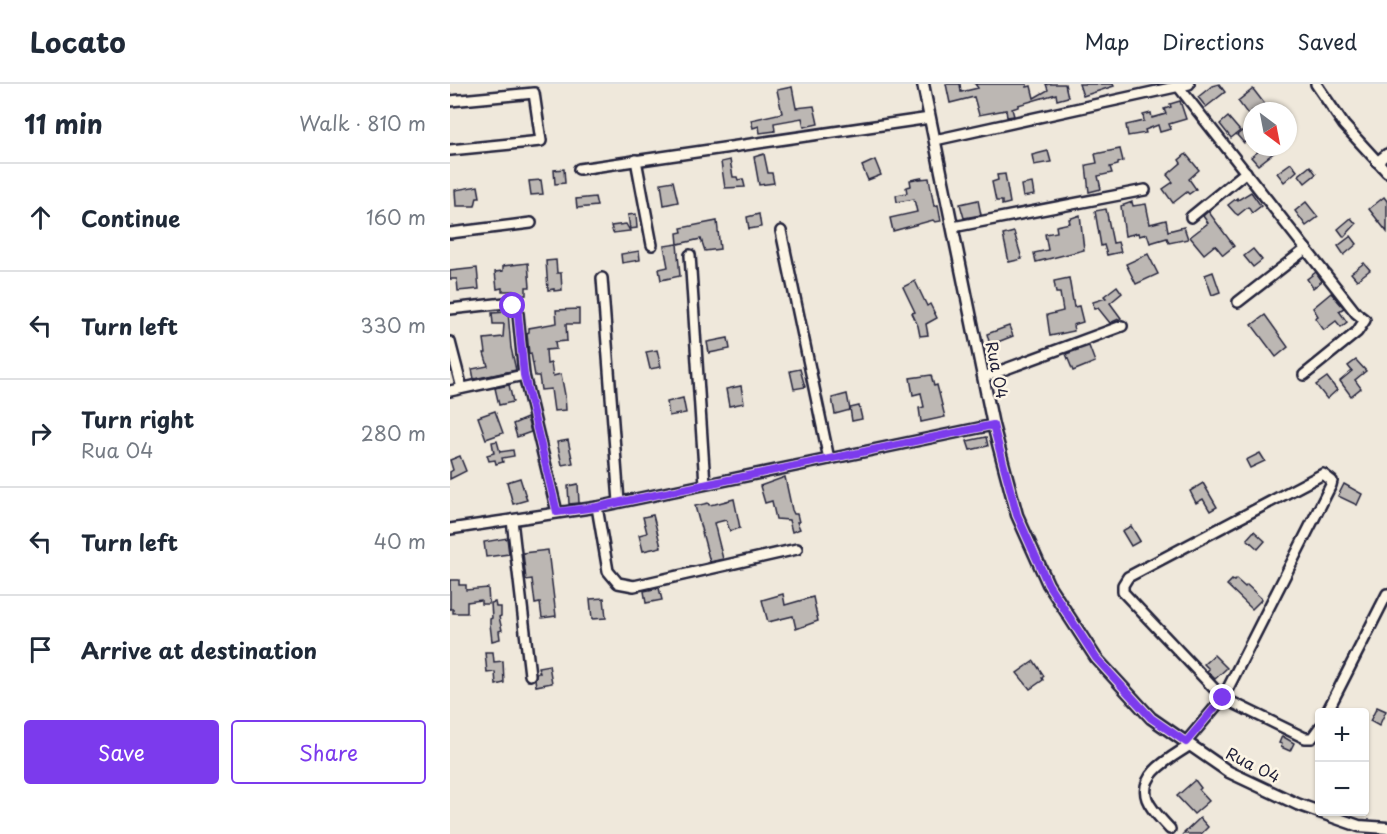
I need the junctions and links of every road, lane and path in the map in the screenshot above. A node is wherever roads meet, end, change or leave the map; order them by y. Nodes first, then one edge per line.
1 (922, 84) edge
2 (1140, 84) edge
3 (1189, 84) edge
4 (1316, 84) edge
5 (1178, 86) junction
6 (1142, 94) junction
7 (450, 102) edge
8 (930, 118) junction
9 (935, 140) junction
10 (450, 150) edge
11 (1387, 154) edge
12 (636, 160) junction
13 (1377, 162) junction
14 (579, 169) dead end
15 (1246, 172) junction
16 (1387, 172) edge
17 (1145, 190) dead end
18 (1191, 216) dead end
19 (531, 223) dead end
20 (953, 227) junction
21 (781, 231) dead end
22 (450, 234) edge
23 (652, 245) dead end
24 (1306, 249) junction
25 (690, 255) dead end
26 (602, 278) dead end
27 (1238, 302) dead end
28 (450, 309) edge
29 (1122, 326) dead end
30 (450, 342) edge
31 (524, 375) junction
32 (1304, 375) dead end
33 (984, 377) junction
34 (462, 388) junction
35 (450, 391) edge
36 (993, 425) junction
37 (829, 459) junction
38 (705, 484) junction
39 (619, 502) junction
40 (597, 507) junction
41 (557, 512) junction
42 (512, 519) junction
43 (450, 529) edge
44 (797, 549) dead end
45 (1387, 594) edge
46 (530, 675) dead end
47 (1223, 698) junction
48 (1329, 708) edge
49 (1315, 734) edge
50 (1188, 743) junction
51 (1387, 828) edge
52 (1170, 829) dead end

1 - 8 street, Rua 04
2 - 6 street
3 - 5 street
4 - 13 street
5 - 6 street
5 - 15 street
6 - 9 street
7 - 10 street
8 - 9 street, Rua 04
8 - 12 street
9 - 20 street, Rua 04
11 - 13 street
12 - 14 street
12 - 23 street
13 - 16 street
15 - 18 street
15 - 24 street
17 - 20 street
19 - 22 street
20 - 33 street, Rua 04
21 - 37 street
24 - 27 street
24 - 32 street
25 - 38 street
26 - 39 street
28 - 31 street
29 - 33 street
30 - 34 street
31 - 34 street
31 - 41 street
33 - 36 street, Rua 04
34 - 35 street
36 - 37 street
36 - 50 street, Rua 04
37 - 38 street
38 - 39 street
39 - 40 street
40 - 41 street
40 - 44 street
41 - 42 street
42 - 43 street
42 - 46 street
45 - 48 street
47 - 47 street
47 - 49 street
47 - 50 street
50 - 51 street, Rua 04
50 - 52 street

